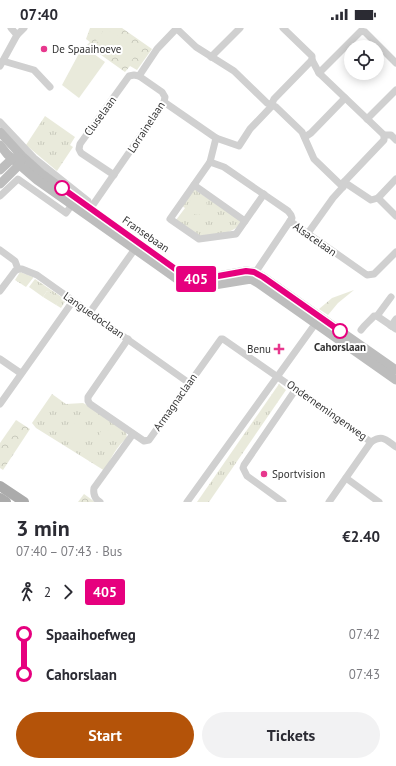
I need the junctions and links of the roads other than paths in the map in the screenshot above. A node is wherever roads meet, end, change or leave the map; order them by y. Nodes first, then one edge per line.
1 (11, 28) edge
2 (24, 28) edge
3 (177, 28) edge
4 (240, 28) edge
5 (283, 28) edge
6 (17, 35) junction
7 (211, 58) junction
8 (312, 60) junction
9 (396, 62) edge
10 (1, 63) edge
11 (319, 72) junction
12 (139, 76) junction
13 (50, 87) dead end
14 (396, 90) edge
15 (344, 98) junction
16 (164, 102) junction
17 (272, 104) junction
18 (367, 119) junction
19 (0, 122) edge
20 (0, 132) edge
21 (384, 135) junction
22 (305, 137) junction
23 (216, 138) junction
24 (396, 140) edge
25 (0, 145) edge
26 (18, 159) junction
27 (210, 162) junction
28 (0, 170) edge
29 (114, 175) junction
30 (396, 179) edge
31 (0, 184) edge
32 (343, 184) junction
33 (194, 185) junction
34 (264, 194) junction
35 (0, 196) edge
36 (378, 198) junction
37 (72, 206) junction
38 (88, 212) junction
39 (396, 216) edge
40 (245, 221) junction
41 (290, 221) junction
42 (308, 233) junction
43 (136, 247) junction
44 (0, 250) edge
45 (396, 252) edge
46 (18, 269) junction
47 (252, 276) junction
48 (0, 291) edge
49 (391, 297) dead end
50 (74, 301) junction
51 (90, 312) junction
52 (378, 316) junction
53 (396, 319) edge
54 (318, 321) junction
55 (394, 328) edge
56 (361, 330) dead end
57 (128, 339) junction
58 (0, 359) edge
59 (396, 370) edge
60 (22, 372) junction
61 (278, 376) junction
62 (396, 380) edge
63 (189, 382) junction
64 (296, 389) junction
65 (0, 404) edge
66 (132, 434) junction
67 (371, 442) junction
68 (396, 447) edge
69 (346, 478) junction
70 (0, 486) edge
71 (0, 498) edge
72 (6, 502) edge
73 (24, 502) edge
74 (100, 502) edge
75 (187, 502) edge
76 (283, 502) edge
77 (329, 502) edge
78 (379, 502) edge

1 - 6 street
2 - 6 street
3 - 7 street
3 - 12 street
4 - 7 street
5 - 8 street
6 - 10 street
7 - 17 street
8 - 11 street
8 - 17 street
9 - 11 street
10 - 13 street
11 - 15 street
12 - 16 street, Lorrainelaan
12 - 29 street, Cluselaan
14 - 18 street
15 - 18 street
15 - 22 street
16 - 23 street
16 - 29 street, Lorrainelaan
17 - 22 street
17 - 23 street
18 - 21 street
19 - 38 street
20 - 26 street, Fransebaan
21 - 24 street
21 - 32 street
22 - 32 street
23 - 27 street
25 - 26 street, Fransebaan
26 - 28 street
26 - 31 street
26 - 37 street, Fransebaan
26 - 38 street, Fransebaan
27 - 33 street
27 - 34 street
29 - 38 street, Lorrainelaan
30 - 36 street
32 - 36 street
32 - 42 street
33 - 40 street
33 - 40 street
34 - 40 street
34 - 41 street
35 - 37 street
36 - 39 street
37 - 38 street, Fransebaan
38 - 43 street, Fransebaan
41 - 42 street, Alsacelaan
41 - 47 street, Alsacelaan
42 - 45 street, Alsacelaan
43 - 47 street, Fransebaan
43 - 51 street
44 - 46 street
46 - 48 street
46 - 50 street, Languedoclaan
47 - 54 street
49 - 52 street
50 - 51 street, Languedoclaan
50 - 60 street
51 - 57 street, Languedoclaan
52 - 55 street
52 - 56 street
53 - 55 street
54 - 59 street
54 - 61 street
54 - 62 street
57 - 63 street, Languedoclaan
57 - 66 street, Armagnaclaan
58 - 60 street
60 - 65 street
61 - 63 street, Armagnaclaan
61 - 64 street, Ondernemingenweg
61 - 75 street
63 - 66 street, Armagnaclaan
64 - 67 street, Ondernemingenweg
64 - 76 street
66 - 74 street
67 - 68 street, Ondernemingenweg
67 - 69 street
69 - 77 street
69 - 78 street
70 - 73 main road
71 - 72 main road

